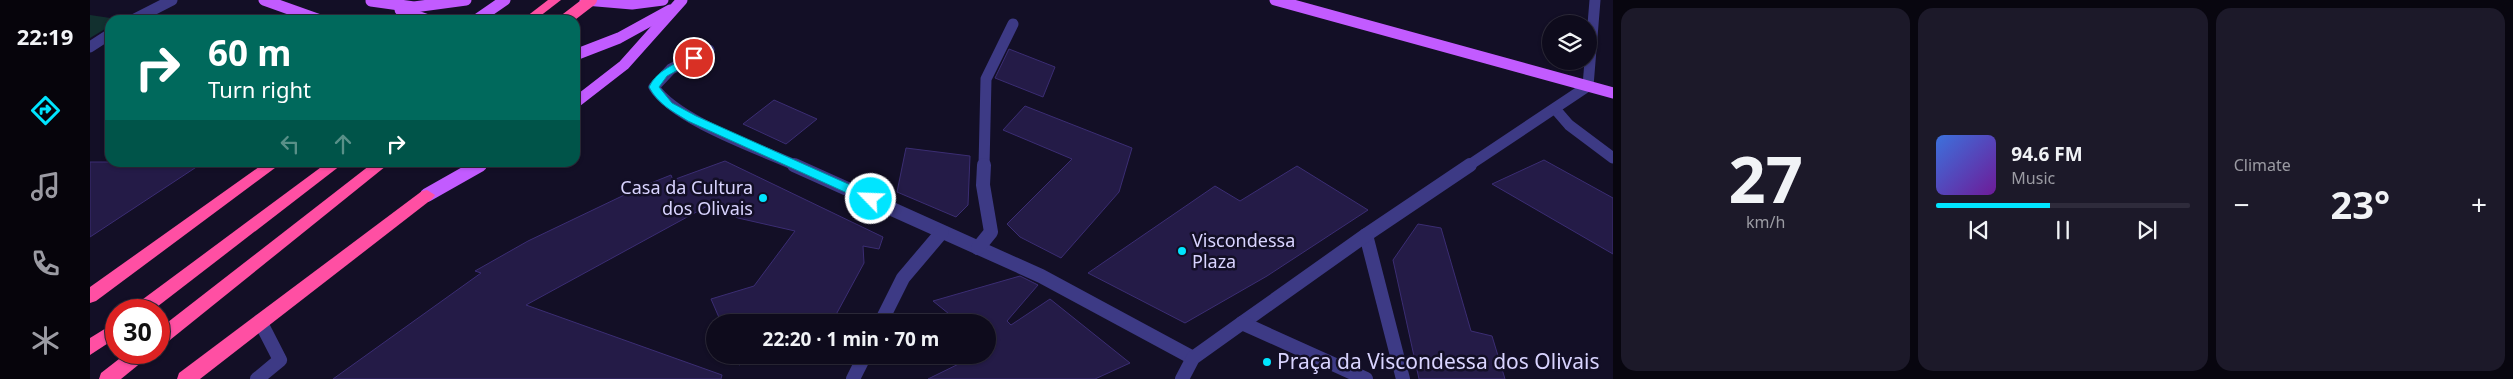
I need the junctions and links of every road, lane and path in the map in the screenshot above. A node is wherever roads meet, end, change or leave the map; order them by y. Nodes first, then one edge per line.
1 (172, 0) edge
2 (264, 0) edge
3 (370, 0) edge
4 (466, 0) edge
5 (505, 0) edge
6 (555, 0) edge
7 (585, 0) edge
8 (591, 0) edge
9 (663, 0) edge
10 (1275, 0) edge
11 (1595, 0) edge
12 (680, 2) edge
13 (143, 15) edge
14 (306, 15) edge
15 (414, 15) edge
16 (483, 15) edge
17 (535, 15) edge
18 (572, 15) edge
19 (1013, 24) dead end
20 (105, 37) edge
21 (90, 46) edge
22 (709, 50) dead end
23 (580, 53) edge
24 (1588, 86) junction
25 (1613, 93) edge
26 (580, 99) edge
27 (1556, 110) junction
28 (1613, 158) edge
29 (269, 167) edge
30 (331, 167) edge
31 (378, 167) edge
32 (464, 167) edge
33 (476, 167) edge
34 (428, 195) junction
35 (942, 232) junction
36 (1366, 235) junction
37 (978, 248) junction
38 (90, 296) edge
39 (156, 299) edge
40 (885, 314) edge
41 (260, 321) junction
42 (1242, 323) junction
43 (170, 330) edge
44 (105, 337) edge
45 (90, 348) edge
46 (1193, 358) junction
47 (127, 364) edge
48 (860, 364) edge
49 (108, 379) edge
50 (186, 379) edge
51 (257, 379) edge
52 (853, 379) edge
53 (1182, 379) edge
54 (1366, 379) edge
55 (1403, 379) edge

1 - 13 street
2 - 14 main road
3 - 4 main road
3 - 15 main road
5 - 16 main road
6 - 17 highway
7 - 9 main road
8 - 18 highway, bridge
10 - 24 main road
11 - 24 street
12 - 23 main road
12 - 26 main road
19 - 37 street
20 - 21 street
22 - 35 street
24 - 25 main road
24 - 27 street
27 - 28 street
27 - 36 street
29 - 38 highway
30 - 39 highway
31 - 43 highway
32 - 34 main road
33 - 34 main road
34 - 41 highway
35 - 37 street
35 - 40 street
36 - 42 street
36 - 55 street
37 - 46 street
41 - 50 highway
41 - 51 street
42 - 46 street
42 - 54 street
44 - 45 highway
46 - 53 street
47 - 49 highway
48 - 52 street

